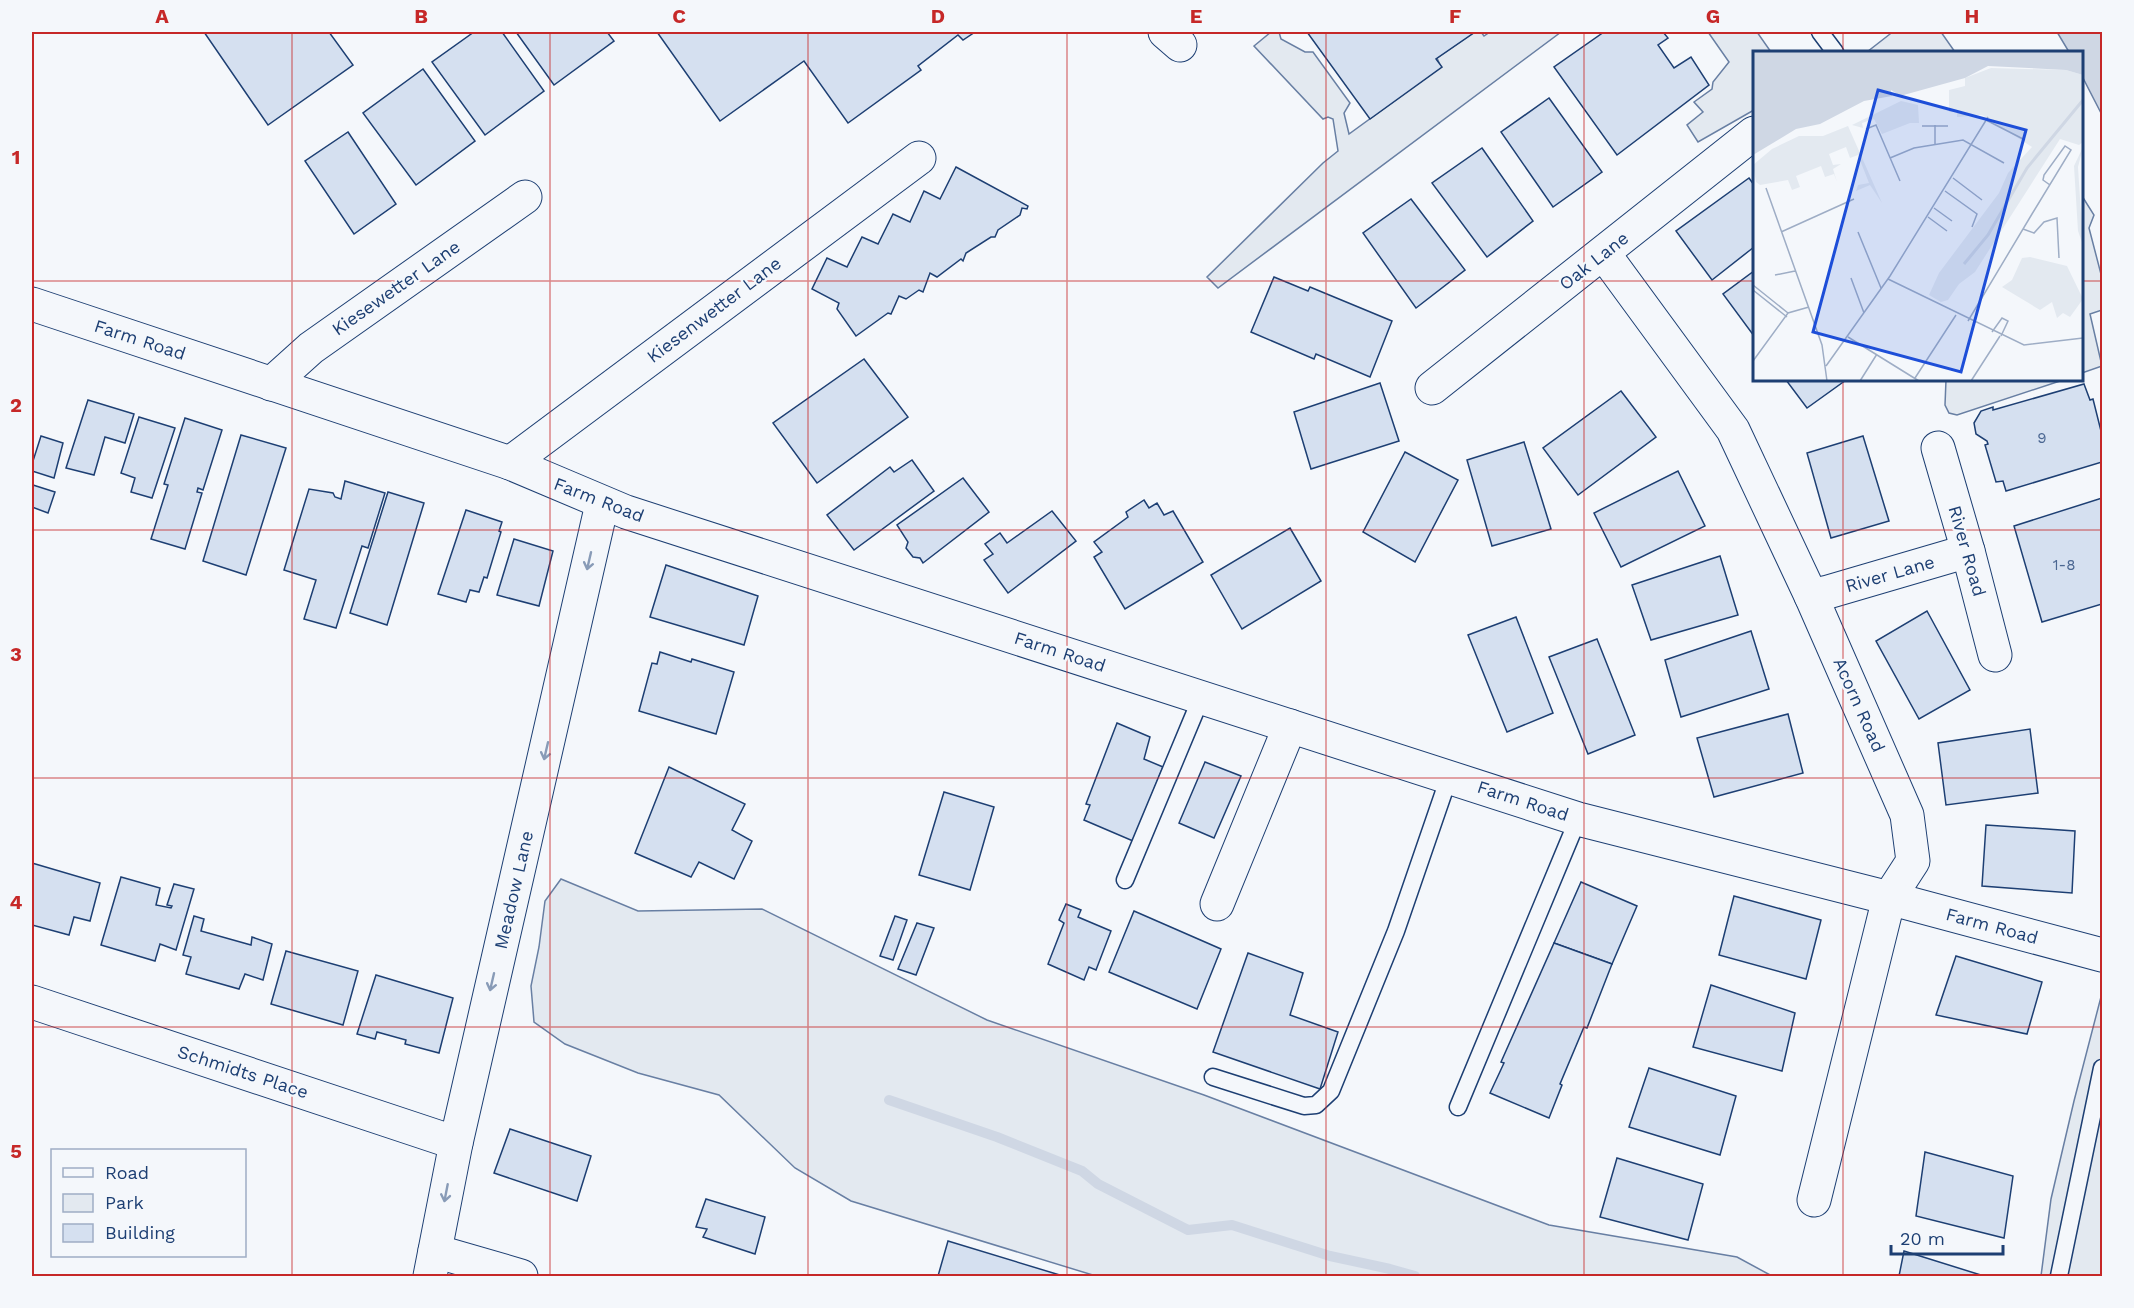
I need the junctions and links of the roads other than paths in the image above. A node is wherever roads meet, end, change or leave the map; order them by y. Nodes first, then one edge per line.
1 (1820, 32) edge
2 (1834, 51) edge
3 (1753, 135) edge
4 (919, 158) dead end
5 (525, 197) dead end
6 (1604, 254) junction
7 (32, 305) edge
8 (271, 384) junction
9 (1432, 388) dead end
10 (1938, 448) dead end
11 (510, 463) junction
12 (602, 504) junction
13 (1968, 551) junction
14 (1811, 596) junction
15 (1995, 655) dead end
16 (1201, 698) junction
17 (1290, 726) junction
18 (1449, 777) junction
19 (1578, 819) junction
20 (1125, 880) dead end
21 (1889, 898) junction
22 (1216, 904) dead end
23 (2103, 956) edge
24 (32, 1002) edge
25 (2103, 1068) edge
26 (1213, 1077) dead end
27 (1458, 1107) dead end
28 (456, 1143) junction
29 (1814, 1200) dead end
30 (432, 1264) edge
31 (521, 1276) edge
32 (2059, 1276) edge

1 - 2 lane
3 - 6 street, Oak Lane
4 - 11 street, Kiesenwetter Lane
5 - 8 street, Kiesewetter Lane
6 - 9 street, Oak Lane
6 - 14 street, Acorn Road
7 - 8 street, Farm Road
8 - 11 street, Farm Road
10 - 13 street, River Road
11 - 12 street, Farm Road
12 - 16 street, Farm Road
12 -> 28 street, Meadow Lane
13 - 14 street, River Lane
13 - 15 street, River Road
14 - 21 street, Acorn Road
16 - 17 street, Farm Road
16 - 20 lane
17 - 18 street, Farm Road
17 - 22 street
18 - 19 street, Farm Road
18 - 26 lane
19 - 21 street, Farm Road
19 - 27 lane
21 - 23 street, Farm Road
21 - 29 street, Acorn Road
24 - 28 street, Schmidts Place
25 - 32 lane
28 -> 30 street, Meadow Lane
30 - 31 street

